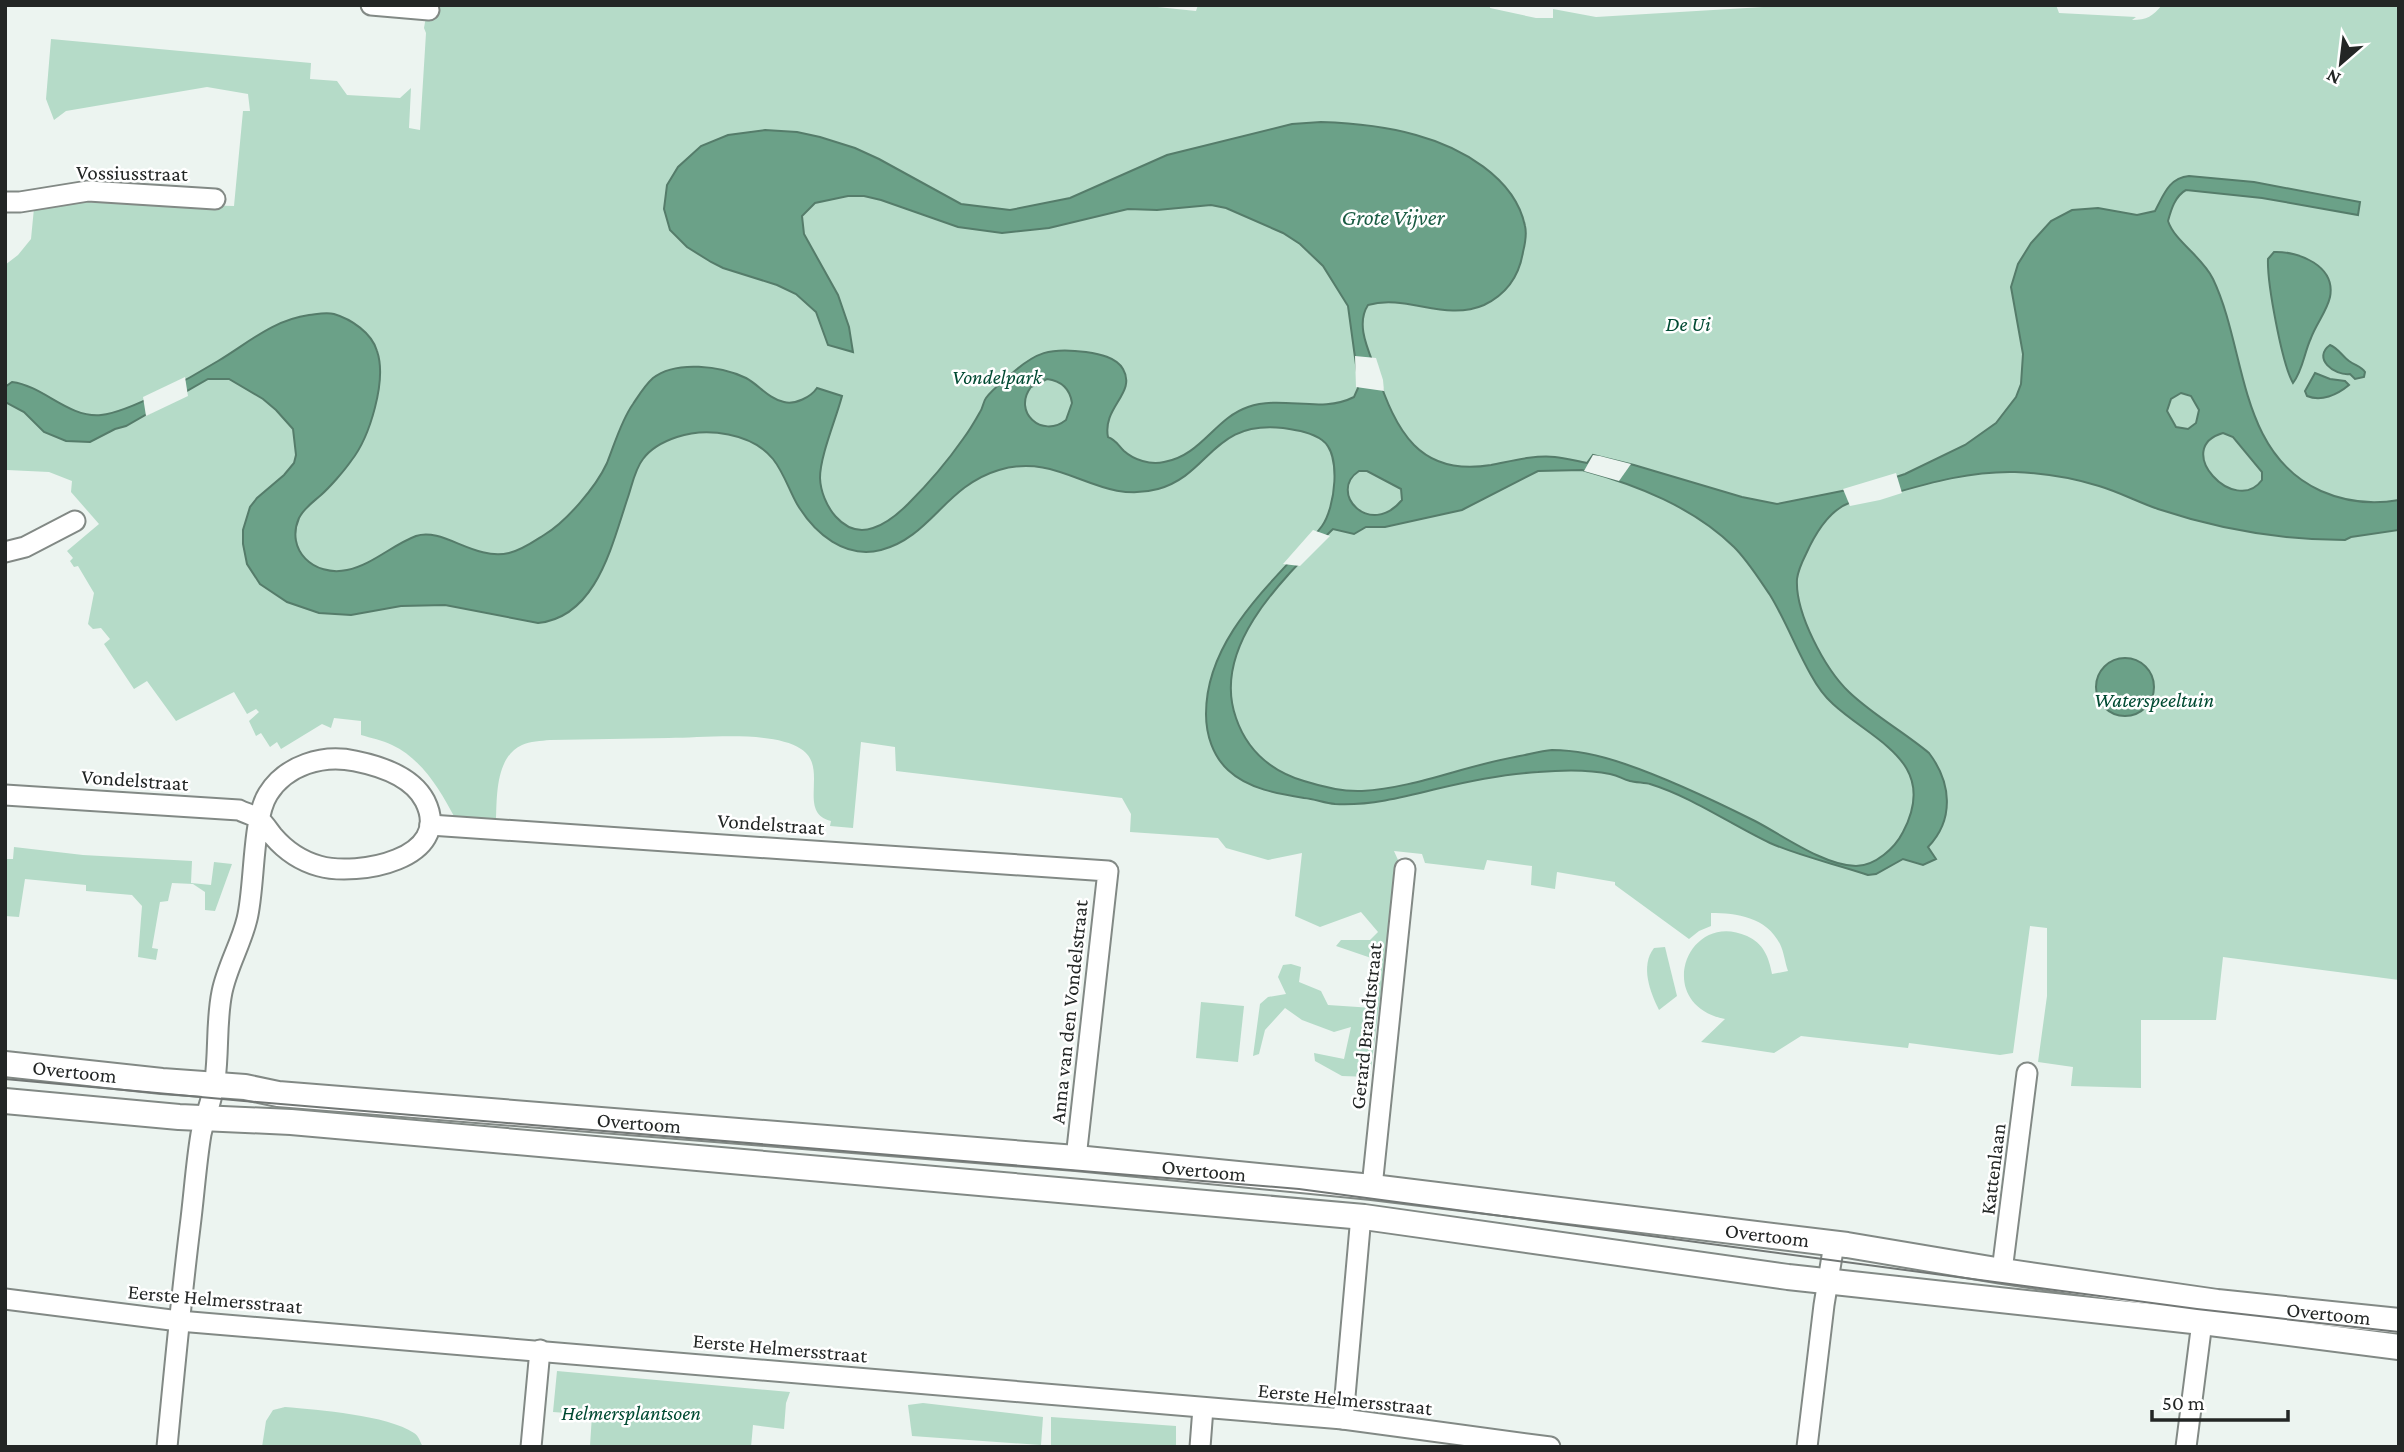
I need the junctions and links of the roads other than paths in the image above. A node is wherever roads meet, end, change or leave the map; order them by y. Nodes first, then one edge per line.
1 (371, 5) edge
2 (429, 10) dead end
3 (215, 199) dead end
4 (5, 202) edge
5 (75, 521) dead end
6 (5, 552) edge
7 (5, 795) edge
8 (260, 820) junction
9 (430, 825) junction
10 (1405, 869) dead end
11 (1108, 871) joint
12 (5, 1064) edge
13 (2026, 1073) dead end
14 (215, 1084) junction
15 (5, 1101) edge
16 (205, 1118) junction
17 (1076, 1158) junction
18 (1371, 1187) junction
19 (1364, 1217) junction
20 (1833, 1244) junction
21 (2002, 1271) junction
22 (1828, 1280) junction
23 (5, 1299) edge
24 (179, 1321) junction
25 (2399, 1321) edge
26 (2202, 1322) junction
27 (2399, 1348) edge
28 (540, 1350) junction
29 (1203, 1408) junction
30 (1343, 1419) junction
31 (167, 1447) edge
32 (531, 1447) edge
33 (1200, 1447) edge
34 (1550, 1447) edge
35 (1807, 1447) edge
36 (2186, 1447) edge

1 - 2 street
3 - 4 street, Vossiusstraat
5 - 6 street
7 - 8 street, Vondelstraat
8 - 9 street, Vondelstraat
8 - 9 street
8 - 14 street
9 - 11 street, Vondelstraat
10 - 18 street, Gerard Brandtstraat
11 - 17 street, Anna van den Vondelstraat
12 - 14 main road, Overtoom
13 - 21 street, Kattenlaan
14 - 16 street
14 - 17 main road, Overtoom
15 - 16 main road, Overtoom
16 - 19 main road, Overtoom
16 - 24 street
17 - 18 main road, Overtoom
18 - 20 main road, Overtoom
19 - 22 main road, Overtoom
19 - 30 street
20 - 21 main road, Overtoom
20 - 22 street
21 - 25 main road, Overtoom
22 - 26 main road, Overtoom
22 - 35 street
23 - 24 street, Eerste Helmersstraat
24 - 28 street, Eerste Helmersstraat
24 - 31 street
26 - 27 main road, Overtoom
26 - 36 street
28 - 29 street, Eerste Helmersstraat
28 - 32 street
29 - 30 street, Eerste Helmersstraat
29 - 33 street
30 - 34 street, Eerste Helmersstraat

